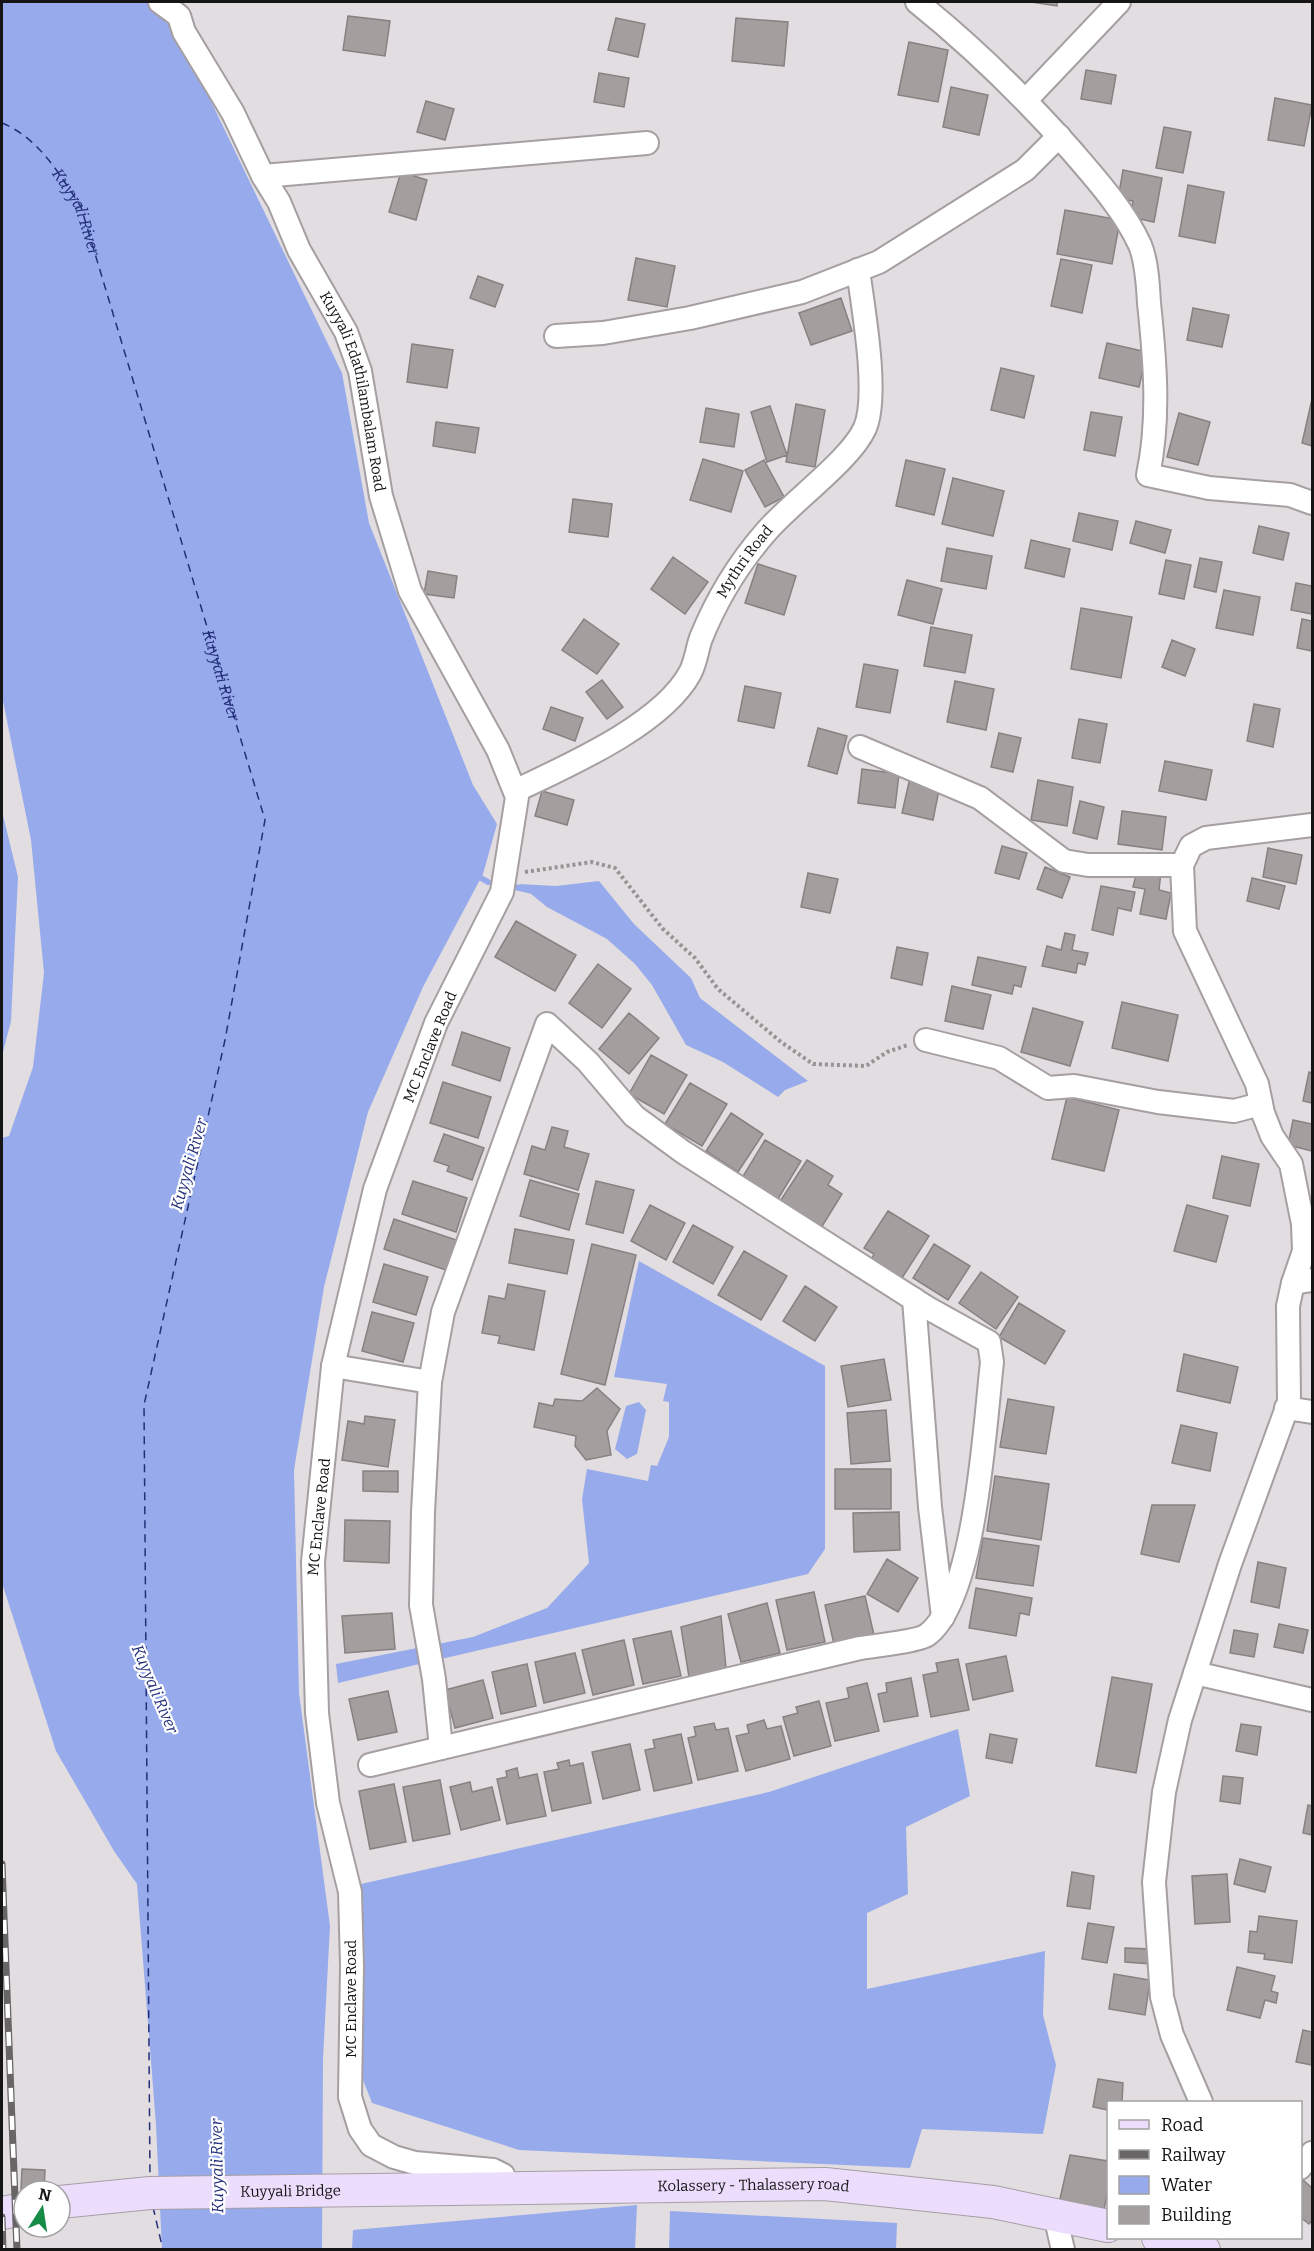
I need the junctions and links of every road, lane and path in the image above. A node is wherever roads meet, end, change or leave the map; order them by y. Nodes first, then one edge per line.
1 (160, 2) edge
2 (918, 2) edge
3 (1119, 2) edge
4 (181, 9) edge
5 (1026, 100) junction
6 (1059, 136) junction
7 (647, 143) dead end
8 (263, 176) junction
9 (858, 270) junction
10 (556, 336) dead end
11 (1312, 503) edge
12 (860, 747) dead end
13 (516, 794) junction
14 (1309, 827) edge
15 (1182, 865) junction
16 (505, 873) junction
17 (926, 1040) joint
18 (1261, 1104) junction
19 (1303, 1281) edge
20 (914, 1299) junction
21 (333, 1366) junction
22 (430, 1382) junction
23 (1286, 1408) junction
24 (1312, 1412) edge
25 (943, 1619) junction
26 (1195, 1673) junction
27 (1312, 1700) edge
28 (441, 1748) junction
29 (370, 1765) dead end
30 (1200, 2101) edge
31 (1312, 2153) edge
32 (1302, 2166) edge
33 (501, 2190) junction
34 (395, 2192) joint
35 (72, 2201) edge
36 (1055, 2215) junction
37 (1107, 2226) edge
38 (1165, 2239) edge
39 (1199, 2244) edge
40 (1063, 2250) edge

1 - 4 street, Kuyyali Edathilambalam Road
2 - 5 street
3 - 5 street
4 - 8 street, Kuyyali Edathilambalam Road
5 - 6 street
6 - 9 street
6 - 11 street
7 - 8 street
8 - 13 street, Kuyyali Edathilambalam Road
9 - 10 street
9 - 13 street, Mythri Road
12 - 15 street
13 - 16 street, MC Enclave Road
14 - 15 street
15 - 18 street
16 - 17 path
16 - 21 street, MC Enclave Road
17 - 18 street
18 - 19 street
19 - 23 street
20 - 22 street
20 - 25 street
20 - 25 street
21 - 22 street
21 - 33 street, MC Enclave Road
22 - 28 street
23 - 24 street
23 - 26 street
25 - 28 street
26 - 27 street
26 - 30 street
28 - 29 street
31 - 32 street
33 - 34 main road, Kolassery - Thalassery road
33 - 36 main road, Kolassery - Thalassery road
34 - 35 main road, Kuyyali Bridge
36 - 37 main road, Kolassery - Thalassery road
36 - 40 street
38 - 39 main road

